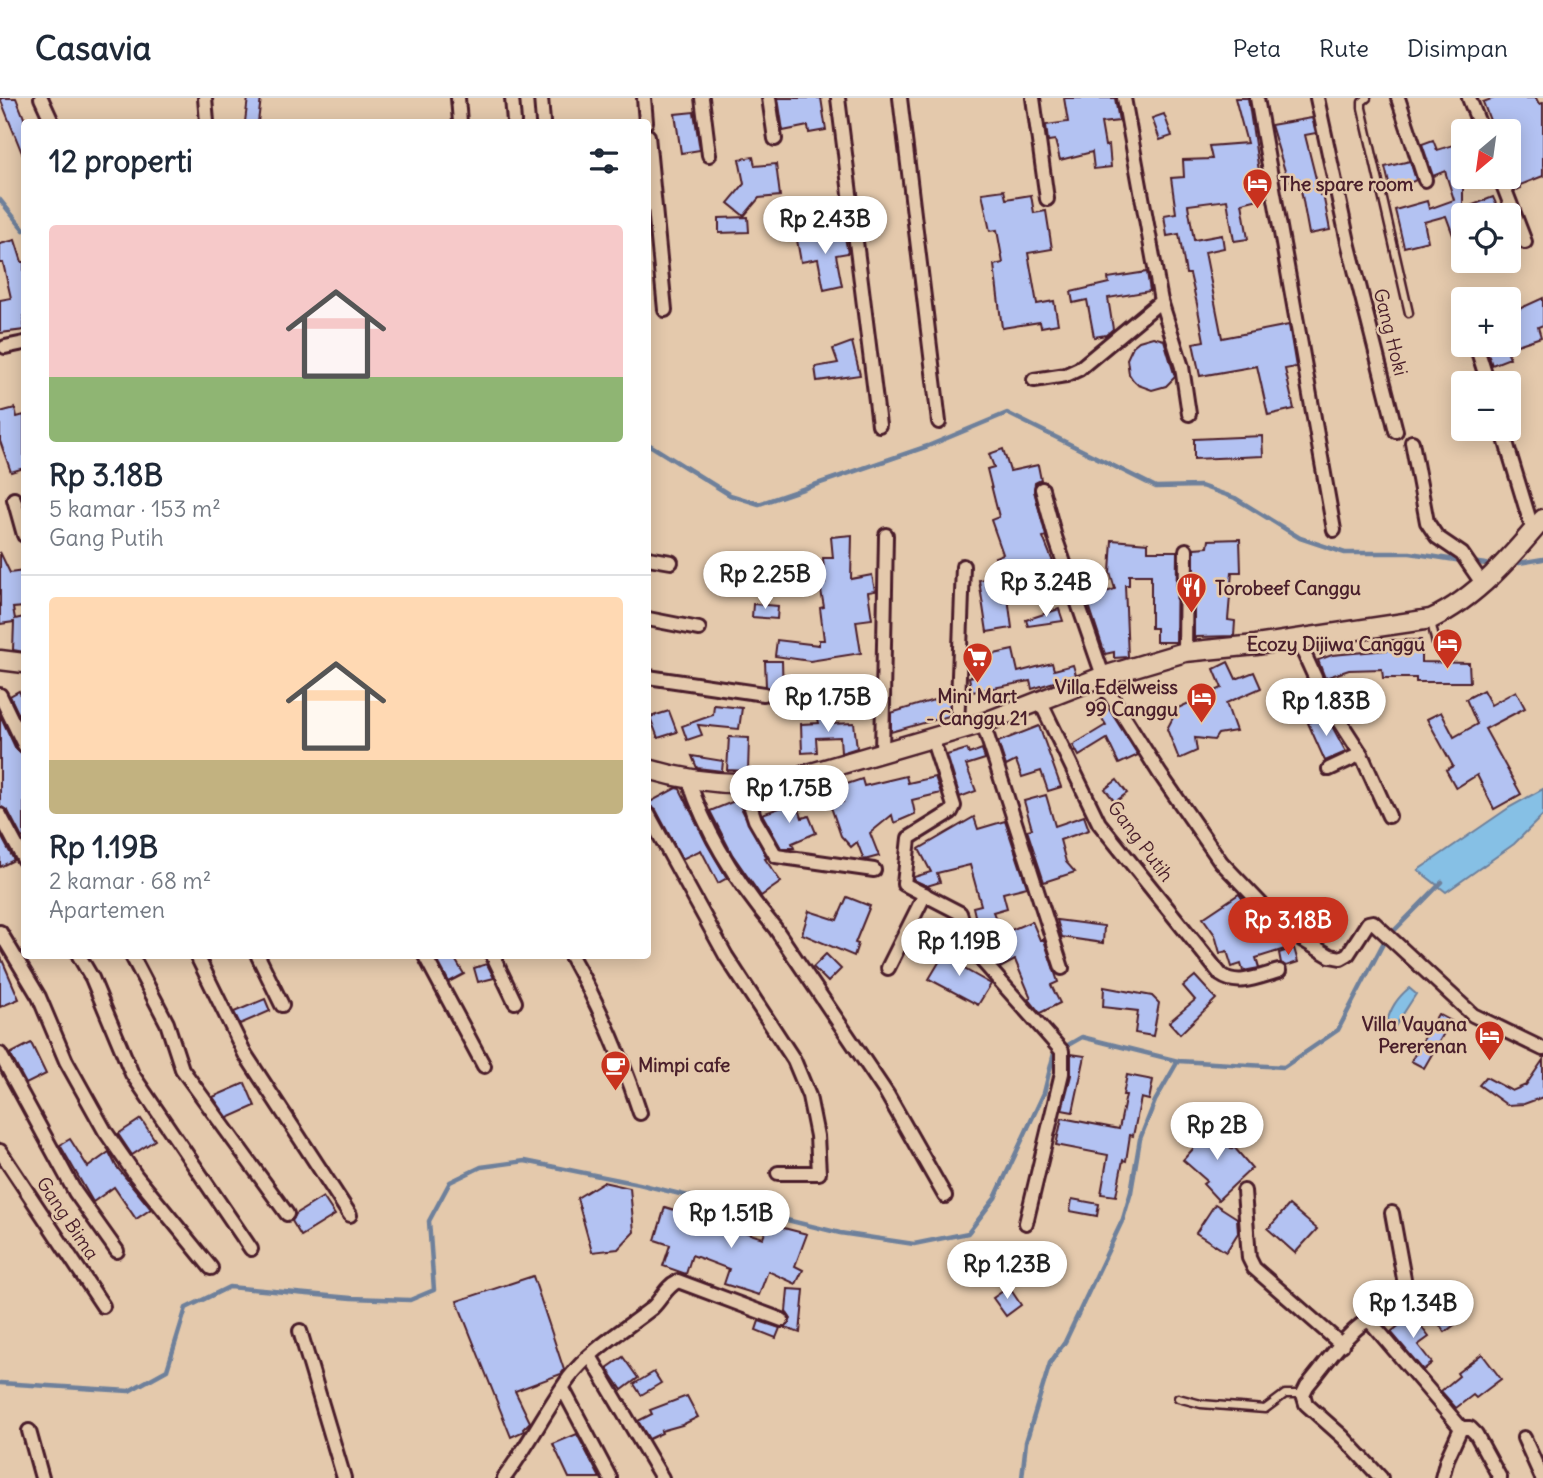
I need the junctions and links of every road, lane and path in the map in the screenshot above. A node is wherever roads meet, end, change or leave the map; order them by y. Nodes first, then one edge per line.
1 (41, 98) edge
2 (205, 98) edge
3 (458, 98) edge
4 (512, 98) edge
5 (541, 98) edge
6 (643, 98) edge
7 (702, 98) edge
8 (769, 98) edge
9 (838, 98) edge
10 (900, 98) edge
11 (1033, 98) edge
12 (1124, 98) edge
13 (1257, 98) edge
14 (1317, 98) edge
15 (1367, 98) edge
16 (1398, 98) edge
17 (1469, 98) edge
18 (50, 119) edge
19 (207, 119) edge
20 (460, 119) edge
21 (514, 119) edge
22 (543, 119) edge
23 (646, 119) edge
24 (1477, 119) edge
25 (775, 139) dead end
26 (709, 155) dead end
27 (651, 167) edge
28 (1425, 180) dead end
29 (1505, 189) edge
30 (1047, 199) dead end
31 (1525, 242) dead end
32 (1161, 301) junction
33 (665, 310) dead end
34 (1409, 313) dead end
35 (21, 344) edge
36 (5, 347) dead end
37 (1034, 380) dead end
38 (1189, 414) dead end
39 (939, 422) dead end
40 (879, 425) dead end
41 (1396, 431) dead end
42 (1506, 441) edge
43 (1412, 442) dead end
44 (1042, 489) dead end
45 (14, 499) dead end
46 (21, 524) edge
47 (1538, 525) edge
48 (1334, 530) dead end
49 (886, 535) dead end
50 (1185, 550) dead end
51 (651, 559) edge
52 (671, 562) dead end
53 (963, 566) dead end
54 (1478, 578) junction
55 (1431, 619) junction
56 (651, 620) edge
57 (699, 629) dead end
58 (1297, 638) junction
59 (1436, 644) dead end
60 (1185, 652) junction
61 (0, 659) edge
62 (21, 662) edge
63 (1104, 676) junction
64 (651, 677) edge
65 (764, 694) dead end
66 (0, 695) edge
67 (1041, 701) junction
68 (983, 723) junction
69 (957, 730) junction
70 (932, 738) junction
71 (21, 739) edge
72 (882, 753) junction
73 (1361, 754) junction
74 (1329, 769) dead end
75 (651, 770) edge
76 (689, 781) junction
77 (743, 783) junction
78 (0, 815) edge
79 (1389, 816) dead end
80 (651, 819) edge
81 (21, 854) edge
82 (874, 870) dead end
83 (925, 894) junction
84 (0, 932) edge
85 (81, 959) edge
86 (134, 959) edge
87 (198, 959) edge
88 (260, 959) edge
89 (427, 959) edge
90 (494, 959) edge
91 (573, 959) edge
92 (888, 968) dead end
93 (1062, 968) dead end
94 (1279, 971) dead end
95 (515, 1002) dead end
96 (282, 1004) dead end
97 (1543, 1049) edge
98 (0, 1054) edge
99 (484, 1066) dead end
100 (640, 1113) dead end
101 (0, 1151) edge
102 (778, 1173) dead end
103 (1244, 1191) dead end
104 (945, 1196) dead end
105 (1392, 1213) dead end
106 (287, 1214) dead end
107 (349, 1215) dead end
108 (1026, 1223) dead end
109 (251, 1248) dead end
110 (117, 1251) dead end
111 (211, 1268) dead end
112 (103, 1306) dead end
113 (782, 1320) dead end
114 (1369, 1320) junction
115 (300, 1331) dead end
116 (1342, 1345) junction
117 (590, 1356) junction
118 (563, 1389) junction
119 (1303, 1394) junction
120 (1178, 1398) dead end
121 (1461, 1428) junction
122 (29, 1431) dead end
123 (1524, 1438) dead end
124 (42, 1478) edge
125 (344, 1478) edge
126 (504, 1478) edge
127 (610, 1478) edge
128 (662, 1478) edge
129 (1381, 1478) edge
130 (1442, 1478) edge
131 (1500, 1478) edge
132 (1542, 1478) edge

1 - 18 street
2 - 19 street
3 - 20 street
4 - 21 street
5 - 22 street
6 - 23 street
7 - 26 street
8 - 25 street
9 - 40 street
10 - 39 street
11 - 30 street
12 - 32 street
13 - 48 street
14 - 41 street, Gang Hoki
15 - 34 lane
16 - 28 street
17 - 24 street
27 - 33 street
29 - 31 street
32 - 37 street
32 - 38 street
35 - 36 street
42 - 47 street
43 - 54 street
44 - 63 street
45 - 46 street
47 - 54 street
49 - 72 street
50 - 60 street
51 - 52 street
53 - 69 street
54 - 55 street
55 - 58 street
55 - 59 lane
56 - 57 street
58 - 60 street
58 - 73 street
60 - 63 street
61 - 62 street
63 - 67 street
63 - 97 street
64 - 65 street
66 - 71 street
67 - 68 street
67 - 94 street, Gang Putih
68 - 69 street
68 - 93 street
69 - 70 street
70 - 72 street
70 - 83 street
72 - 77 street
73 - 74 street
73 - 79 street
75 - 76 street
76 - 77 street
76 - 104 street
77 - 82 street
78 - 81 street
80 - 102 street
83 - 92 street
83 - 108 street
84 - 111 street
85 - 109 street
86 - 106 street
87 - 107 street
88 - 96 street
89 - 99 street
90 - 95 street
91 - 100 street
98 - 110 street
101 - 112 street, Gang Bima
103 - 116 street
105 - 114 street
113 - 117 street
114 - 116 street
114 - 121 street
115 - 125 street
116 - 119 street
117 - 118 street
117 - 128 street
118 - 126 street
118 - 127 street
119 - 120 lane
119 - 129 street
121 - 130 street
121 - 131 street
122 - 124 street
123 - 132 street

